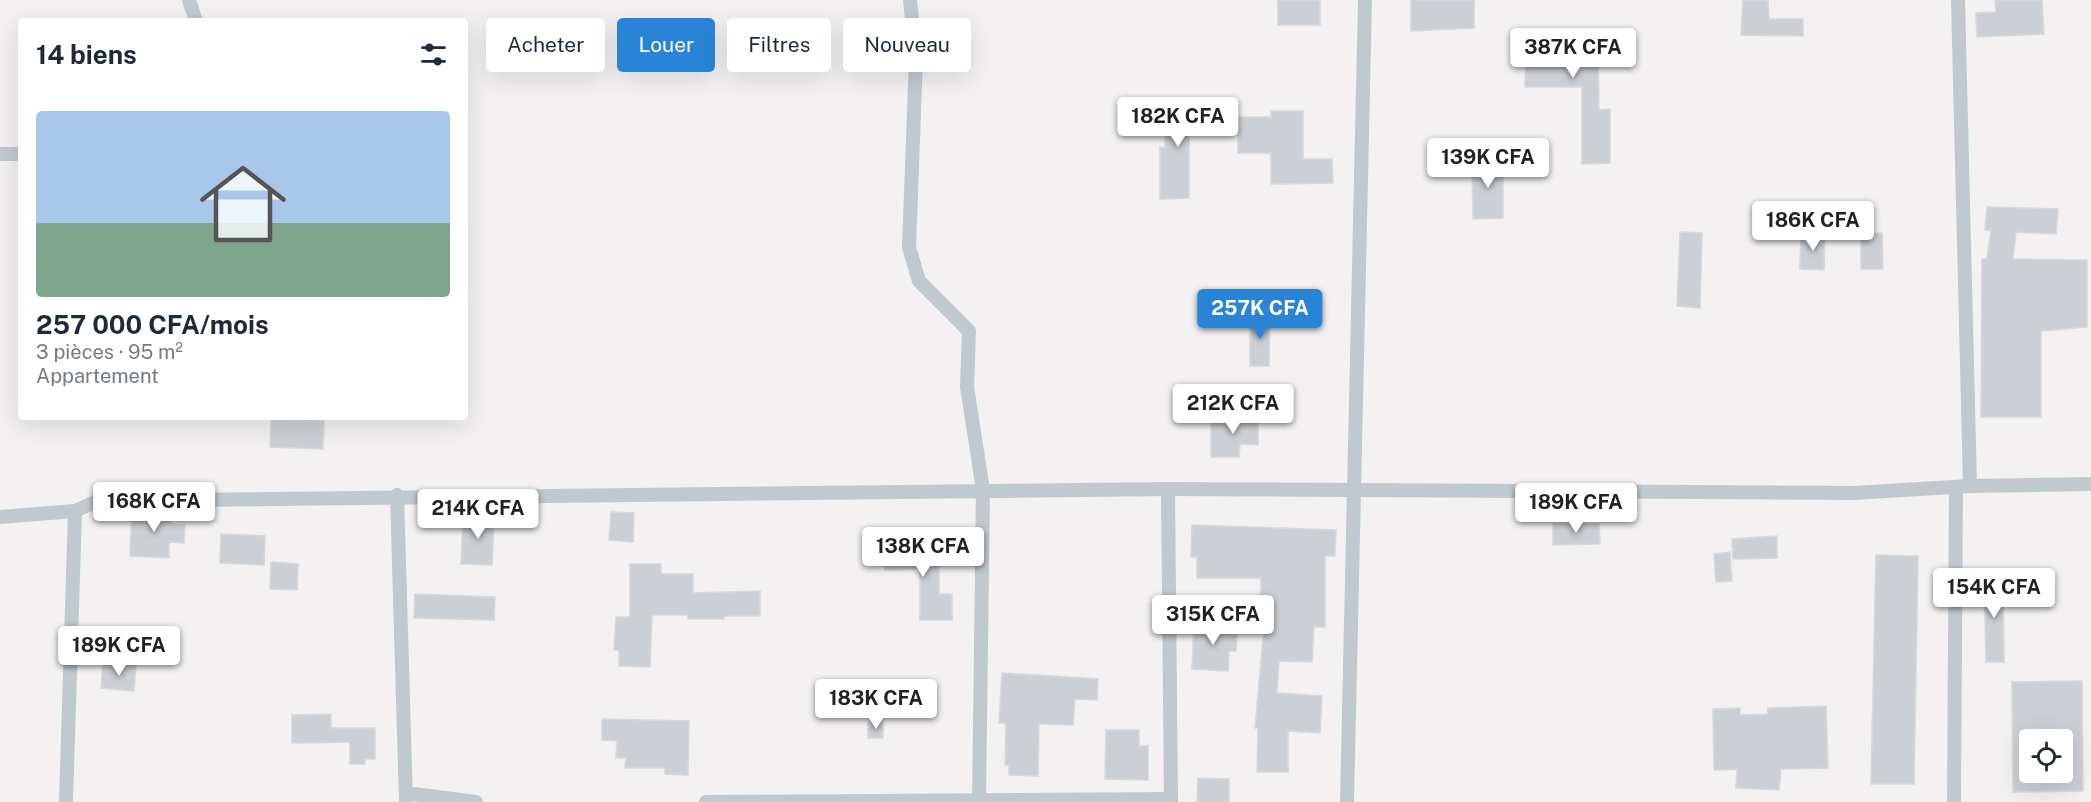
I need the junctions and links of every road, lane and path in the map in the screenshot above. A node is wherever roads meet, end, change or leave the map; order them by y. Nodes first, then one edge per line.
1 (189, 0) edge
2 (910, 0) edge
3 (1365, 0) edge
4 (1958, 0) edge
5 (195, 18) edge
6 (0, 154) edge
7 (18, 154) edge
8 (2091, 484) edge
9 (1963, 487) junction
10 (1168, 489) junction
11 (983, 490) junction
12 (1353, 490) junction
13 (397, 495) junction
14 (75, 511) junction
15 (0, 517) edge
16 (406, 798) edge
17 (979, 800) edge
18 (1171, 800) edge
19 (66, 802) edge
20 (476, 802) edge
21 (706, 802) edge
22 (1347, 802) edge
23 (1954, 802) edge

1 - 5 street
2 - 11 street
3 - 12 street
4 - 9 street
6 - 7 street
8 - 9 street
9 - 12 street
9 - 23 street
10 - 11 street
10 - 12 street
10 - 18 street
11 - 13 street
11 - 17 street
12 - 22 street
13 - 14 street
13 - 16 street
14 - 15 street
14 - 19 street
16 - 20 street
17 - 18 street
17 - 21 street

